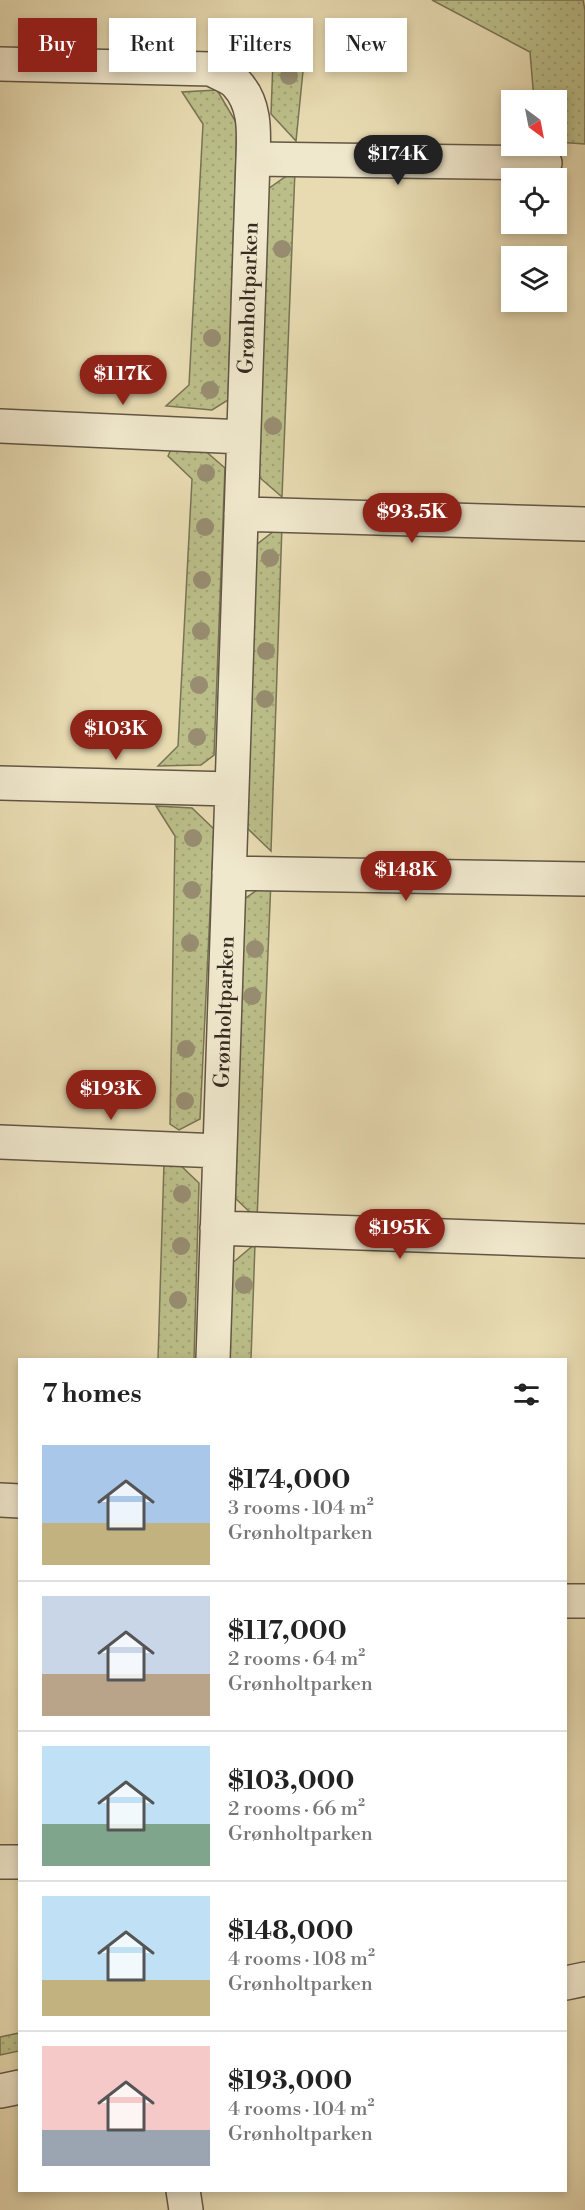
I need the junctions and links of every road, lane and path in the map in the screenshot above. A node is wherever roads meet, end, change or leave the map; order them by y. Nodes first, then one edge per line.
1 (0, 64) edge
2 (253, 159) junction
3 (545, 163) dead end
4 (0, 426) edge
5 (243, 437) junction
6 (241, 514) junction
7 (585, 524) edge
8 (0, 783) edge
9 (231, 789) junction
10 (229, 873) junction
11 (585, 879) edge
12 (0, 1142) edge
13 (220, 1151) junction
14 (217, 1228) junction
15 (585, 1241) edge
16 (213, 1358) edge
17 (0, 1500) edge
18 (18, 1501) edge
19 (567, 1601) edge
20 (585, 1602) edge
21 (0, 1862) edge
22 (18, 1862) edge
23 (585, 1979) edge
24 (567, 1983) edge
25 (18, 2087) edge
26 (0, 2091) edge
27 (183, 2192) edge
28 (186, 2210) edge

1 - 2 street, Grønholtparken
2 - 3 street
2 - 5 street, Grønholtparken
4 - 5 street
5 - 6 street, Grønholtparken
6 - 7 street
6 - 9 street, Grønholtparken
8 - 9 street
9 - 10 street, Grønholtparken
10 - 11 street
10 - 13 street, Grønholtparken
12 - 13 street
13 - 14 street, Grønholtparken
14 - 15 street
14 - 16 street, Grønholtparken
17 - 18 street
19 - 20 street
21 - 22 street
23 - 24 street
25 - 26 street
27 - 28 street

